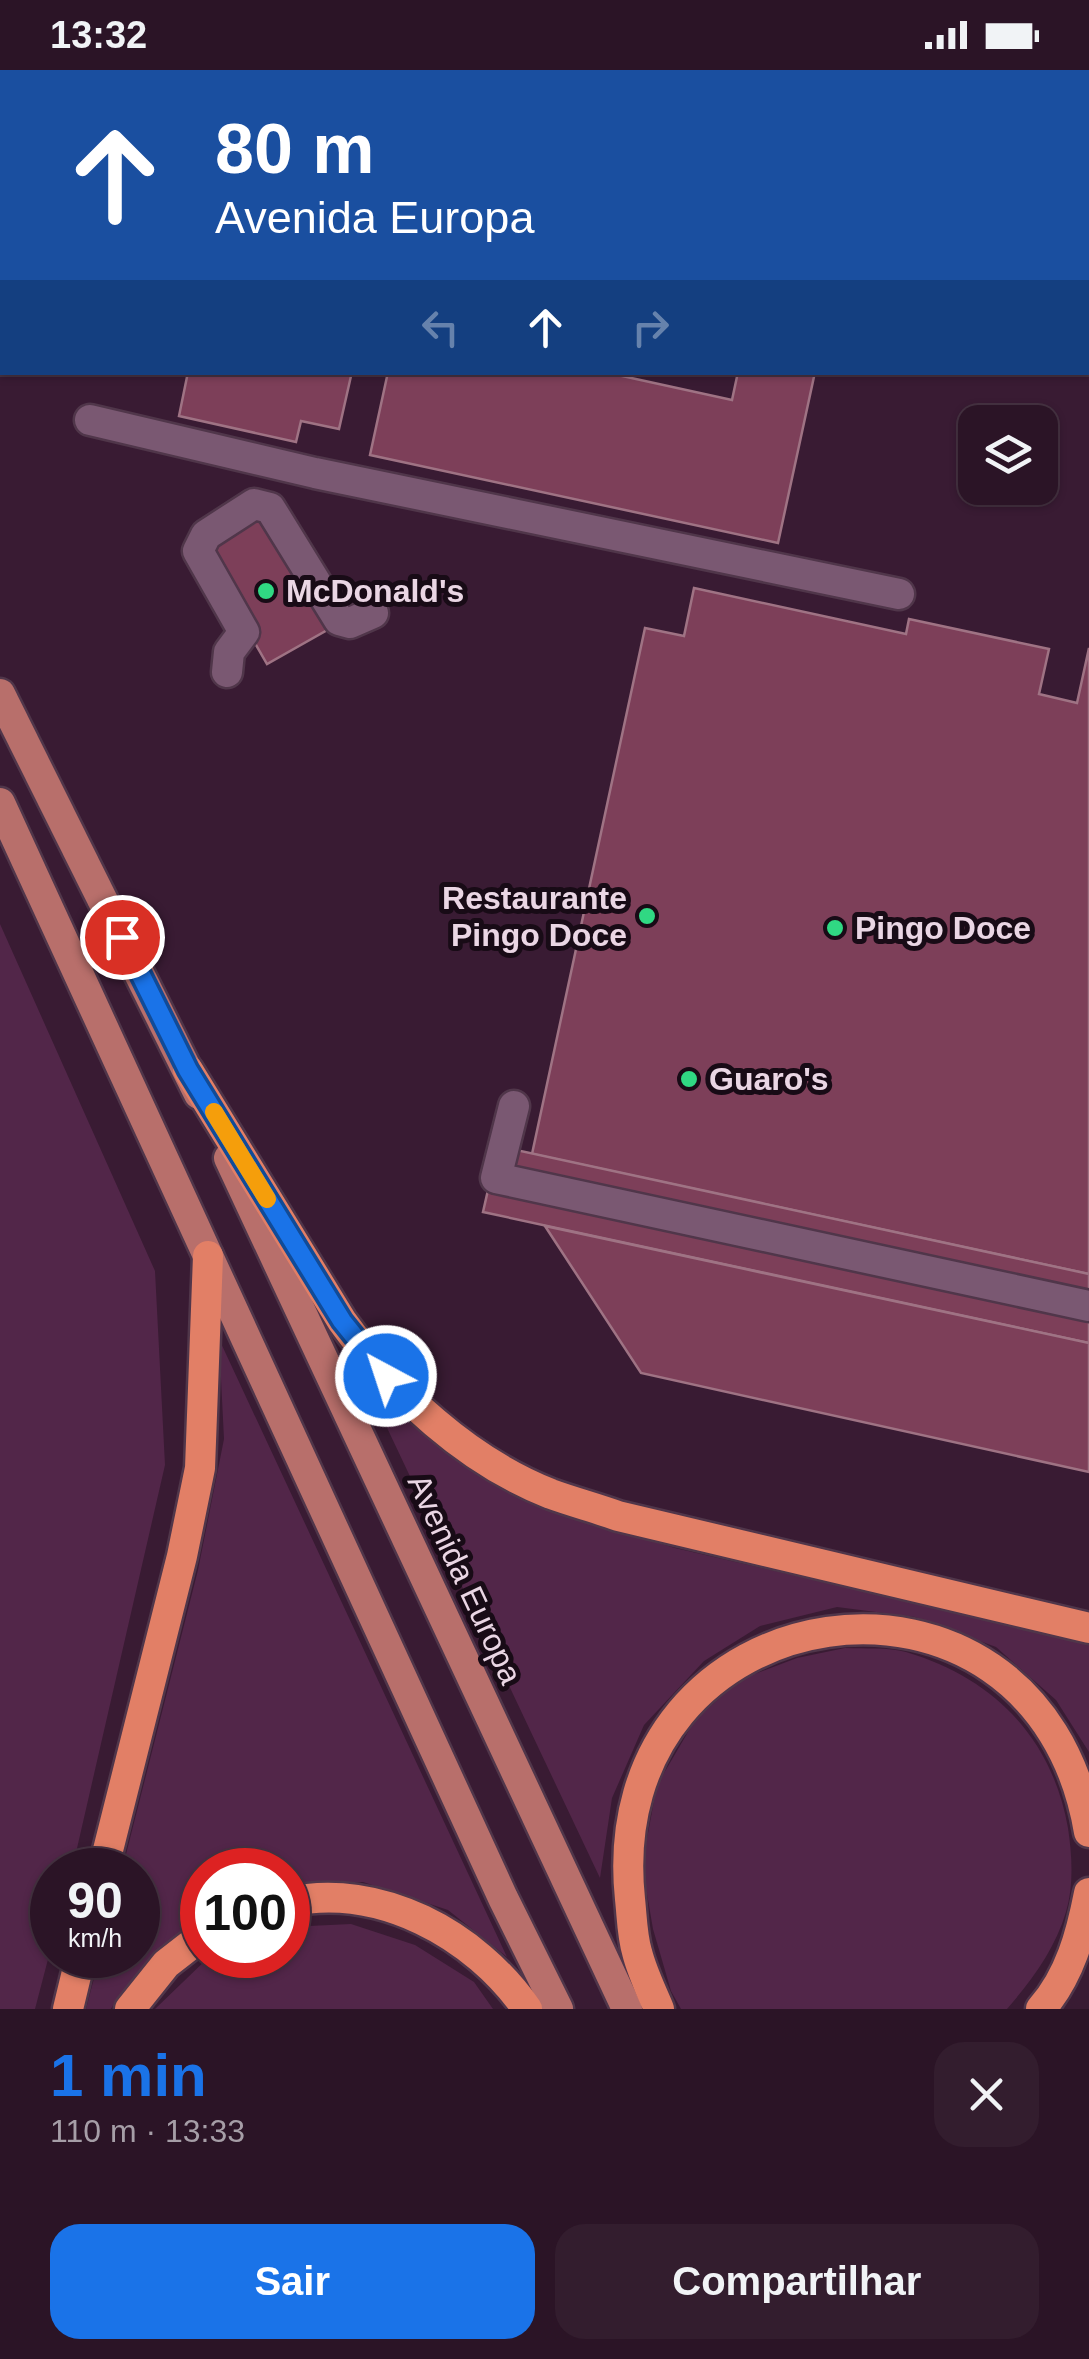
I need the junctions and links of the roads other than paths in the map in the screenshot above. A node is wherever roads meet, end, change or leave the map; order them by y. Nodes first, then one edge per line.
1 (90, 420) dead end
2 (900, 594) dead end
3 (373, 613) dead end
4 (227, 672) dead end
5 (0, 694) edge
6 (0, 803) edge
7 (188, 1070) junction
8 (514, 1106) dead end
9 (208, 1256) junction
10 (1089, 1306) edge
11 (1089, 1628) edge
12 (1089, 1832) edge
13 (109, 1848) edge
14 (1089, 1893) edge
15 (310, 1901) edge
16 (180, 1953) edge
17 (75, 1978) edge
18 (68, 2009) edge
19 (130, 2009) edge
20 (527, 2009) edge
21 (558, 2009) edge
22 (627, 2009) edge
23 (659, 2009) edge
24 (1041, 2009) edge

1 - 2 lane
3 - 4 lane
5 - 7 main road, Avenida Europa
6 - 9 main road
7 - 11 highway
7 - 22 main road, Avenida Europa
8 - 10 lane
9 - 13 highway
9 - 21 main road
12 - 23 highway
14 - 24 highway
15 - 20 highway
16 - 19 highway
17 - 18 highway

